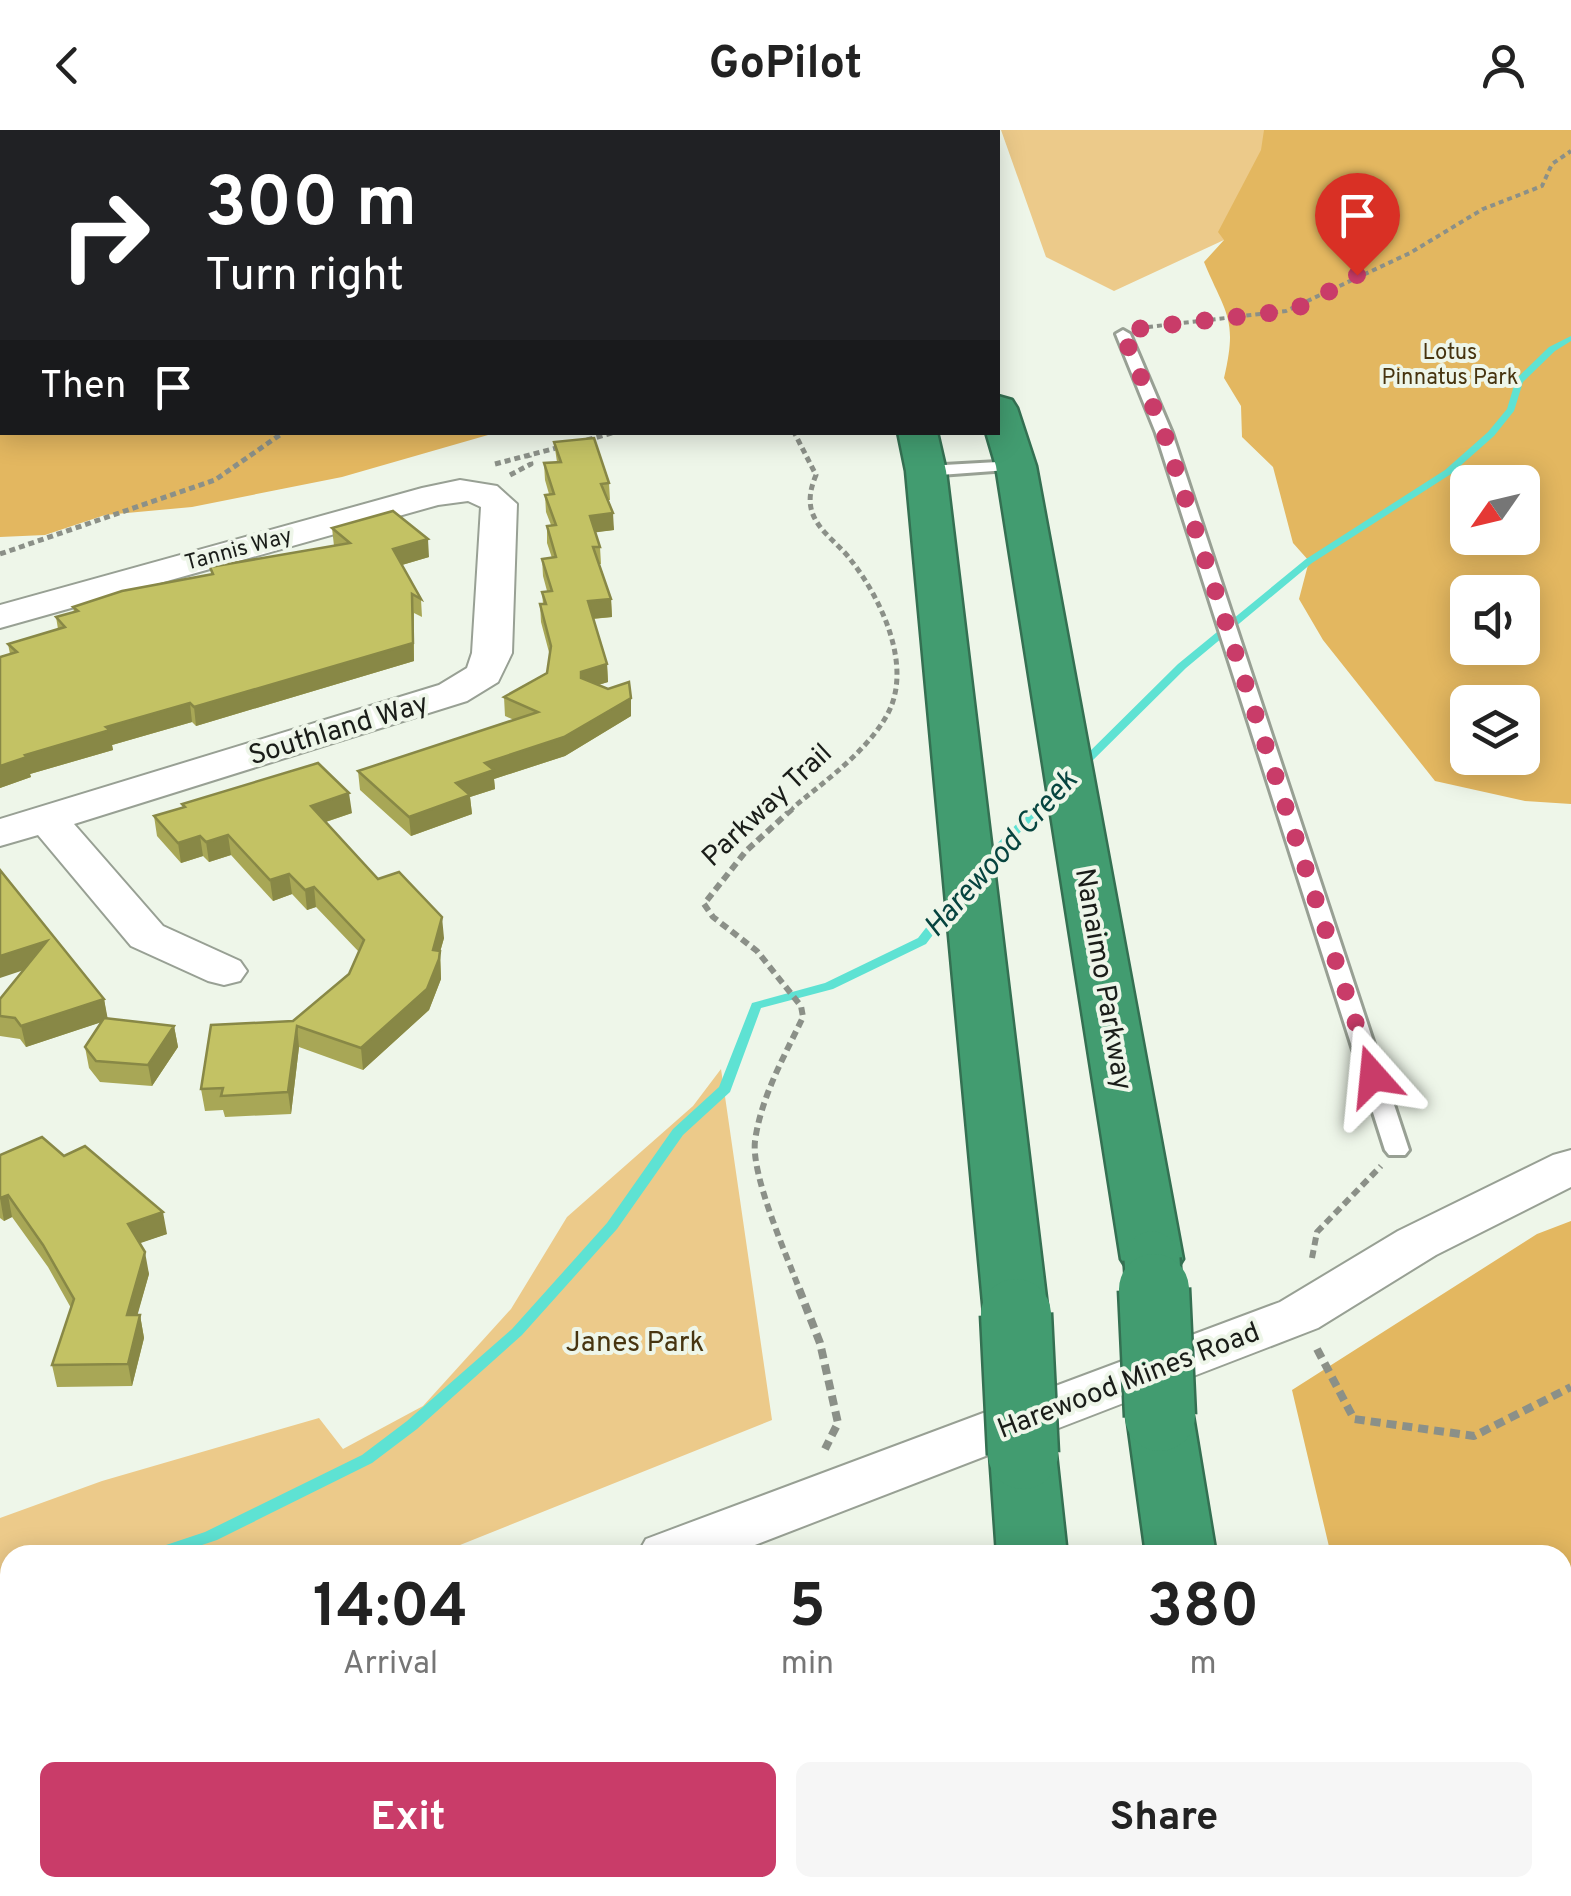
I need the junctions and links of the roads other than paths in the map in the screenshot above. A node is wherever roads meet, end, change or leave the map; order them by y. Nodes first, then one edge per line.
1 (1123, 334) road end
2 (1000, 414) edge
3 (922, 452) edge
4 (1016, 466) junction
5 (478, 490) joint
6 (0, 617) edge
7 (47, 819) junction
8 (0, 834) edge
9 (224, 971) dead end
10 (1397, 1150) road end
11 (1571, 1166) edge
12 (693, 1545) edge
13 (1031, 1545) edge
14 (1179, 1545) edge

1 - 10 lane
2 - 4 highway, Nanaimo Parkway
3 - 4 lane
3 - 13 highway, bridge
4 - 14 highway, Nanaimo Parkway, bridge
5 - 6 street, Tannis Way
5 - 7 street, Southland Way
7 - 8 street, Southland Way
7 - 9 street
11 - 12 street, Harewood Mines Road

